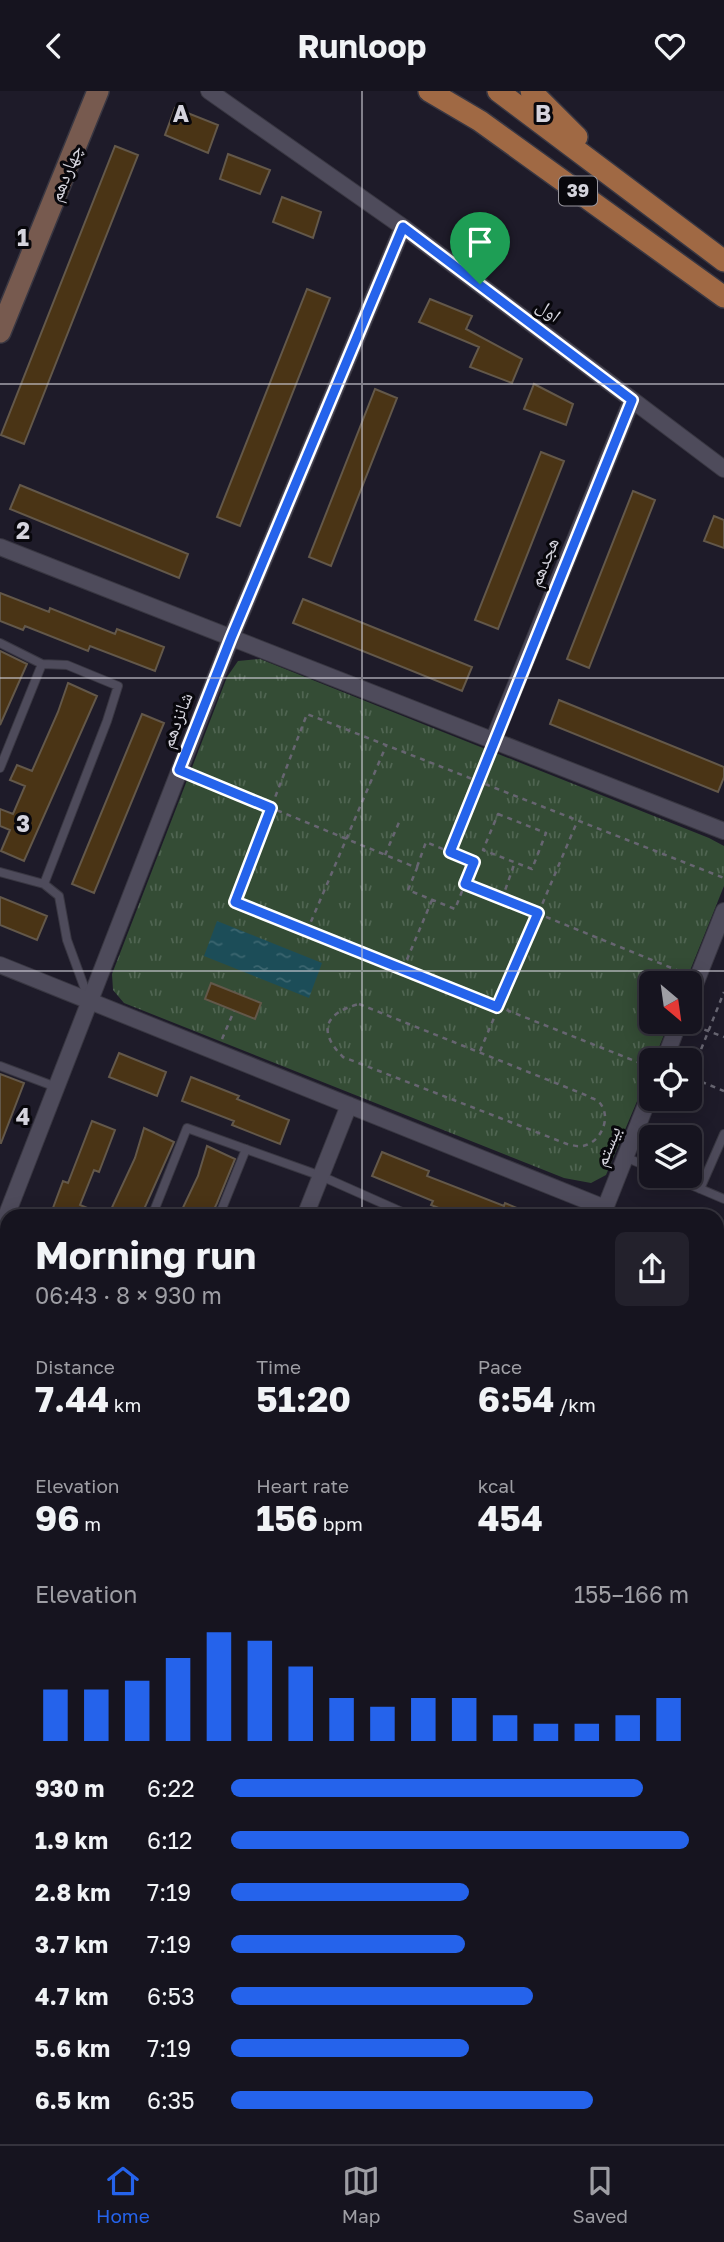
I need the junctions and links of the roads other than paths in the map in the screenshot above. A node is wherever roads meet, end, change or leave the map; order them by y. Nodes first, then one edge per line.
1 (98, 91) edge
2 (209, 91) edge
3 (429, 91) edge
4 (498, 91) edge
5 (531, 91) edge
6 (625, 186) junction
7 (403, 227) junction
8 (724, 261) edge
9 (724, 297) edge
10 (0, 332) edge
11 (632, 400) junction
12 (724, 469) edge
13 (0, 547) edge
14 (231, 638) junction
15 (0, 643) edge
16 (42, 664) junction
17 (493, 741) junction
18 (0, 768) edge
19 (724, 831) edge
20 (0, 872) edge
21 (44, 884) junction
22 (724, 911) edge
23 (0, 965) edge
24 (700, 971) edge
25 (89, 1001) junction
26 (0, 1066) edge
27 (56, 1087) junction
28 (349, 1105) junction
29 (643, 1111) edge
30 (724, 1134) edge
31 (246, 1149) junction
32 (625, 1157) junction
33 (639, 1163) edge
34 (321, 1176) junction
35 (700, 1189) joint
36 (724, 1199) edge
37 (9, 1209) edge
38 (155, 1209) edge
39 (222, 1209) edge
40 (308, 1209) edge
41 (395, 1209) edge
42 (596, 1209) edge
43 (604, 1209) edge

1 - 10 main road, چهاردهم
2 - 7 street, اول
3 - 9 main road, 39
4 - 6 main road, 39
5 - 6 main road
6 - 8 main road, 39
7 - 11 street, اول
7 - 14 street, شانزدهم
11 - 12 street, اول
11 - 17 street, هجدهم
13 - 14 street
14 - 17 street
14 - 25 street, شانزدهم
15 - 16 lane
16 - 18 lane
16 - 21 lane
17 - 19 street
20 - 21 lane
21 - 25 lane
22 - 24 street
23 - 25 street
25 - 27 street, شانزدهم
25 - 28 street
26 - 27 lane
27 - 37 street, شانزدهم
28 - 34 street
28 - 42 street
29 - 32 street, بیستم
30 - 35 lane
31 - 34 lane
31 - 38 lane
31 - 39 lane
32 - 33 lane
32 - 43 street, بیستم
34 - 40 street
34 - 41 lane
35 - 36 lane

